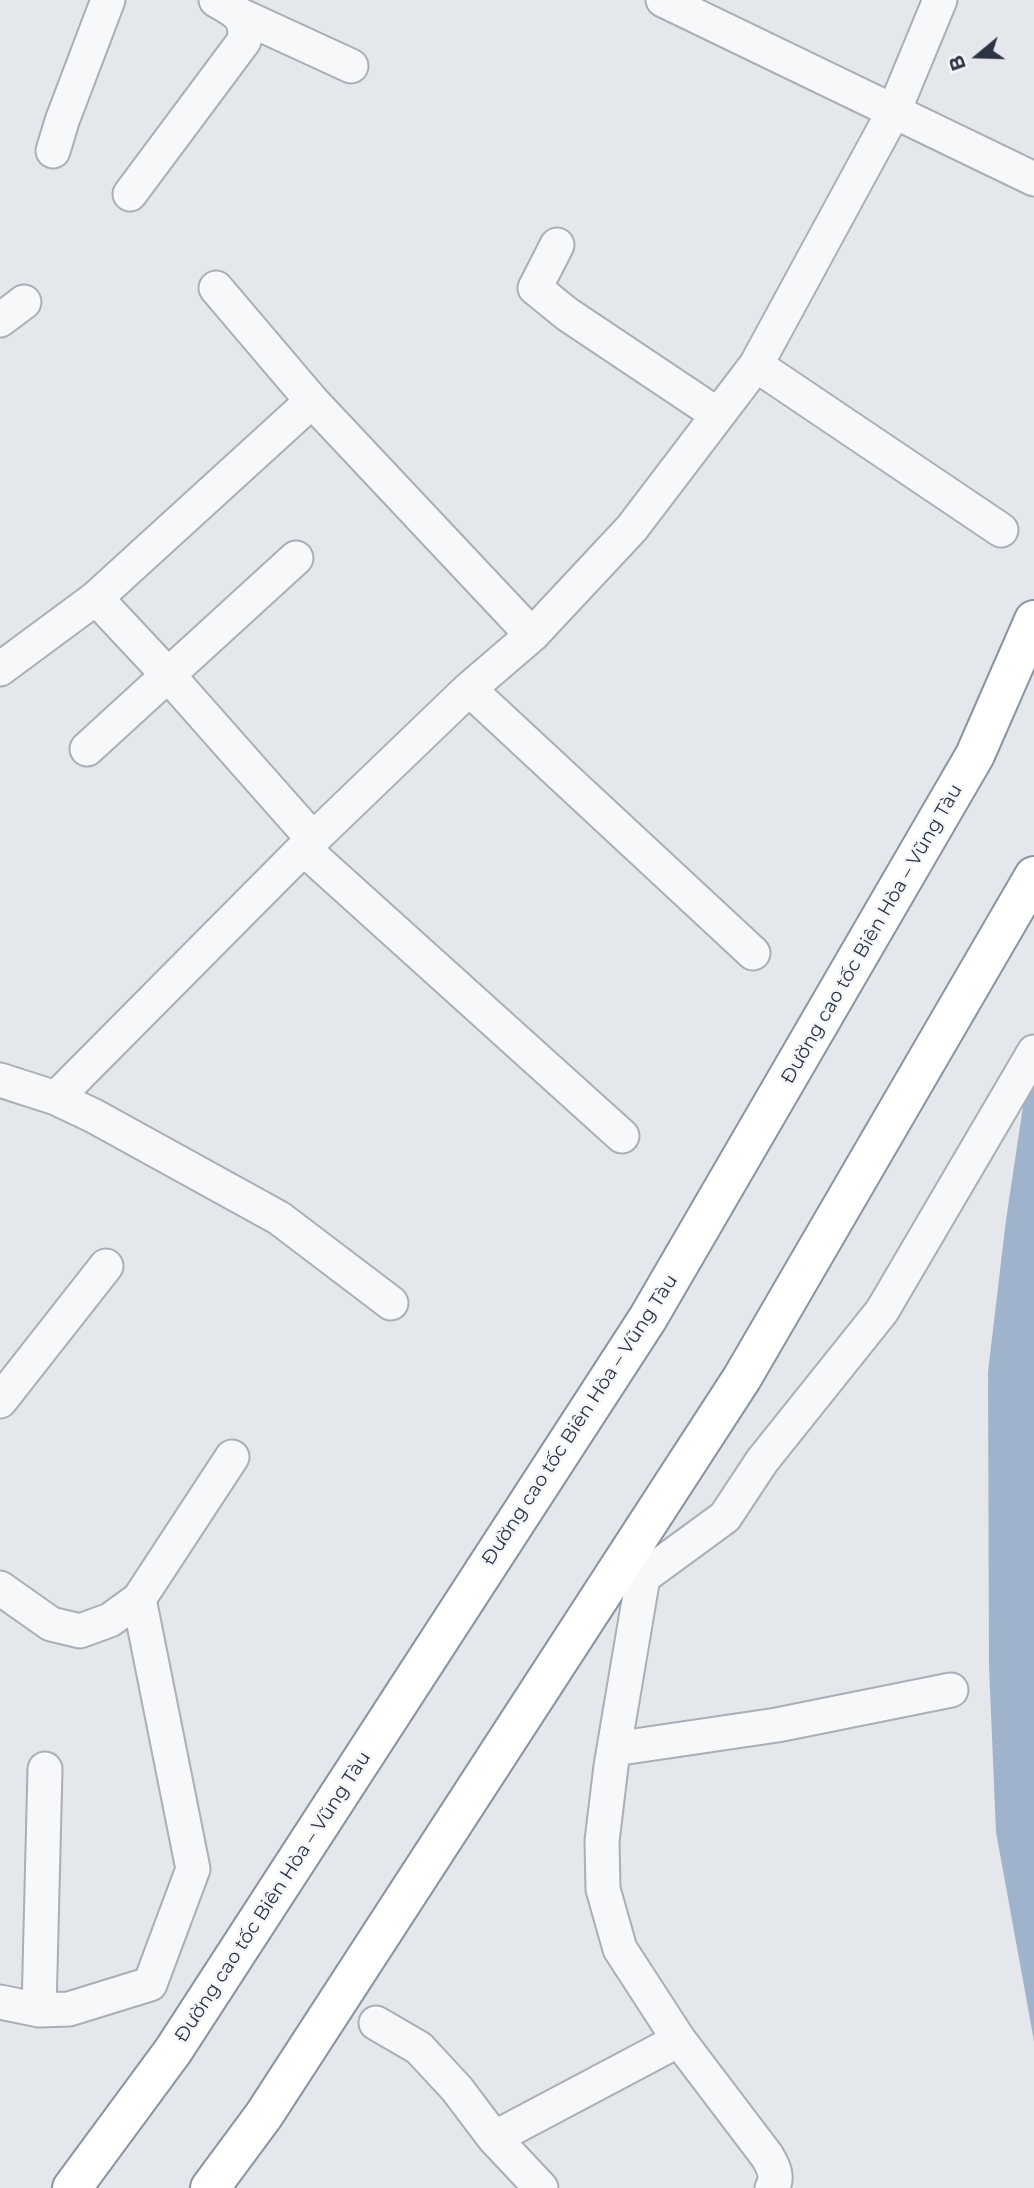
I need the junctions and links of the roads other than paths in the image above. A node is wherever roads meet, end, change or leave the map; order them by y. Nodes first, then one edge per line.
1 (108, 0) edge
2 (663, 0) edge
3 (940, 0) edge
4 (228, 8) edge
5 (351, 66) dead end
6 (894, 111) junction
7 (53, 152) dead end
8 (1034, 179) edge
9 (130, 194) dead end
10 (556, 245) dead end
11 (216, 288) dead end
12 (756, 365) junction
13 (312, 401) junction
14 (718, 415) junction
15 (1001, 530) dead end
16 (296, 558) dead end
17 (96, 598) junction
18 (1034, 620) edge
19 (532, 635) junction
20 (0, 669) edge
21 (168, 676) junction
22 (469, 689) junction
23 (87, 749) dead end
24 (309, 844) junction
25 (1034, 876) edge
26 (753, 953) dead end
27 (1034, 1052) edge
28 (0, 1080) edge
29 (56, 1098) junction
30 (622, 1136) dead end
31 (106, 1266) dead end
32 (391, 1303) dead end
33 (0, 1401) edge
34 (232, 1457) dead end
35 (0, 1588) edge
36 (139, 1599) junction
37 (951, 1690) dead end
38 (614, 1749) junction
39 (45, 1769) dead end
40 (0, 2002) edge
41 (39, 2010) junction
42 (376, 2023) dead end
43 (679, 2040) junction
44 (494, 2138) junction
45 (72, 2188) edge
46 (210, 2188) edge
47 (541, 2188) edge
48 (772, 2188) edge

1 - 7 street
2 - 6 street
3 - 6 street
4 - 5 street
4 - 9 street
6 - 8 street
6 - 12 street
10 - 14 street
11 - 13 street
12 - 14 street
12 - 15 street
13 - 17 street
13 - 19 street
14 - 19 street
16 - 21 street
17 - 20 street
17 - 21 street
18 - 45 highway, Đường cao tốc Biên Hòa – Vũng Tàu
19 - 22 street
21 - 23 street
21 - 24 street
22 - 24 street
22 - 26 street
24 - 29 street
24 - 30 street
25 - 46 highway
27 - 38 street
28 - 29 street
29 - 32 street
31 - 33 street
34 - 36 street
35 - 36 street
36 - 41 street
37 - 38 street
38 - 43 street
39 - 41 street
40 - 41 street
42 - 44 street
43 - 44 street
43 - 48 street
44 - 47 street

